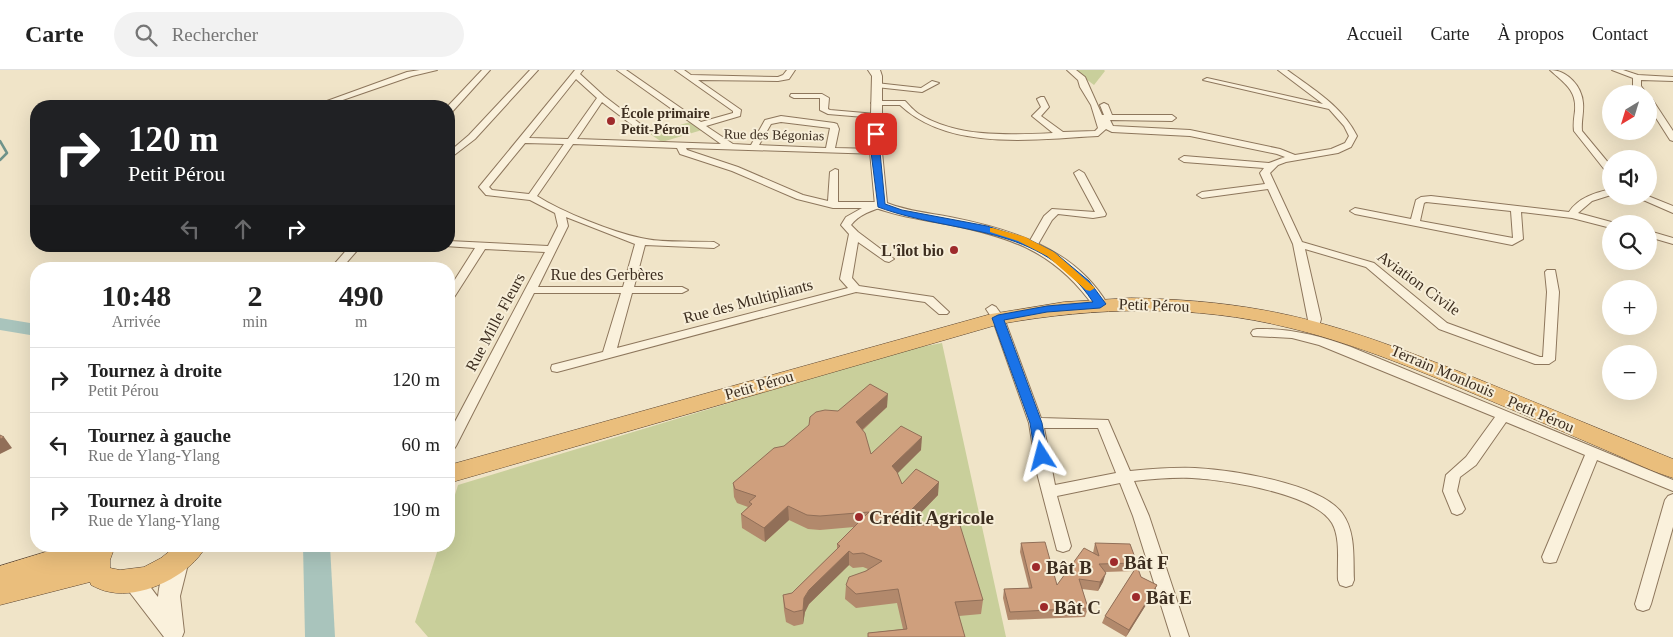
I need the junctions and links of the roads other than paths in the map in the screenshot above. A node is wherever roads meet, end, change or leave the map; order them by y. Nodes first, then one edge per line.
1 (433, 70) edge
2 (486, 70) edge
3 (534, 70) edge
4 (621, 70) edge
5 (679, 70) edge
6 (791, 70) edge
7 (873, 70) edge
8 (1071, 70) edge
9 (1282, 70) edge
10 (1554, 70) edge
11 (1616, 70) edge
12 (577, 72) edge
13 (688, 77) junction
14 (1637, 78) junction
15 (1673, 79) edge
16 (1207, 80) dead end
17 (934, 83) dead end
18 (876, 85) junction
19 (1636, 85) edge
20 (794, 96) dead end
21 (601, 98) junction
22 (1041, 99) dead end
23 (333, 100) edge
24 (455, 102) edge
25 (875, 103) junction
26 (1104, 105) dead end
27 (1332, 108) junction
28 (1658, 115) edge
29 (876, 116) junction
30 (1109, 117) junction
31 (1172, 118) dead end
32 (701, 125) junction
33 (643, 129) dead end
34 (1060, 135) junction
35 (1673, 138) edge
36 (522, 140) junction
37 (572, 142) junction
38 (680, 146) junction
39 (732, 148) junction
40 (753, 149) junction
41 (830, 150) junction
42 (455, 151) edge
43 (876, 152) junction
44 (1294, 158) junction
45 (1184, 159) dead end
46 (1602, 161) edge
47 (1269, 166) junction
48 (834, 172) dead end
49 (1079, 173) dead end
50 (1269, 186) junction
51 (1602, 194) edge
52 (1202, 195) dead end
53 (532, 196) junction
54 (1657, 203) edge
55 (833, 205) junction
56 (877, 205) junction
57 (1516, 208) junction
58 (1673, 210) edge
59 (1355, 211) dead end
60 (560, 212) junction
61 (1572, 214) junction
62 (1602, 222) edge
63 (1415, 223) junction
64 (854, 234) junction
65 (1657, 236) edge
66 (1673, 241) edge
67 (641, 242) junction
68 (455, 244) edge
69 (1033, 244) junction
70 (1298, 244) junction
71 (714, 245) dead end
72 (482, 246) junction
73 (552, 249) junction
74 (351, 252) edge
75 (889, 259) dead end
76 (341, 262) edge
77 (1551, 272) dead end
78 (455, 288) edge
79 (856, 289) junction
80 (532, 290) junction
81 (628, 290) junction
82 (682, 290) dead end
83 (1098, 300) junction
84 (943, 312) dead end
85 (995, 314) junction
86 (1315, 323) junction
87 (1258, 333) dead end
88 (608, 354) junction
89 (557, 368) dead end
90 (1504, 415) junction
91 (1036, 423) junction
92 (455, 432) edge
93 (1592, 454) junction
94 (455, 460) edge
95 (1653, 461) edge
96 (1673, 469) edge
97 (455, 472) edge
98 (1125, 477) junction
99 (1673, 486) edge
100 (1049, 492) junction
101 (1673, 500) edge
102 (1457, 509) dead end
103 (1064, 546) dead end
104 (190, 552) edge
105 (190, 552) edge
106 (100, 554) edge
107 (1550, 557) dead end
108 (0, 577) edge
109 (1346, 580) dead end
110 (132, 581) junction
111 (0, 593) edge
112 (1643, 604) dead end
113 (174, 634) edge
114 (1180, 637) edge

1 - 23 street
2 - 24 street
3 - 42 street
4 - 32 street
5 - 13 street
6 - 13 street
7 - 18 street
8 - 34 street
9 - 27 street
10 - 46 street
11 - 14 street
12 - 21 street
12 - 36 street
13 - 32 street
14 - 15 street
14 - 19 street
16 - 27 street
17 - 18 street
18 - 25 street
20 - 29 street
21 - 33 street
21 - 37 street
22 - 34 street
25 - 29 street
25 - 34 street
26 - 30 street
27 - 44 street
28 - 35 street
29 - 43 street
30 - 31 street
30 - 44 street
32 - 39 street
36 - 37 street, Rue des Bégonias
36 - 53 street
37 - 38 street, Rue des Bégonias
37 - 53 street
38 - 39 street, Rue des Bégonias
38 - 55 street
39 - 40 street, Rue des Bégonias
40 - 41 street, Rue des Bégonias
40 - 41 street
41 - 43 street, Rue des Bégonias
43 - 56 street
44 - 47 street
45 - 47 street
47 - 50 street
48 - 55 street
49 - 69 street
50 - 52 street
50 - 70 street
51 - 61 street
53 - 60 street
54 - 58 street
55 - 56 street
56 - 64 street
56 - 69 street
57 - 61 street
57 - 63 street
57 - 63 street
59 - 63 street
60 - 67 street
60 - 73 street, Rue Mille Fleurs
61 - 62 street
64 - 75 street
64 - 79 street
65 - 66 street
67 - 71 street
67 - 81 street
68 - 72 street
69 - 83 street
70 - 77 street, Aviation Civile
70 - 86 street
72 - 73 street
72 - 78 street
73 - 80 street, Rue Mille Fleurs
74 - 76 street
79 - 84 street, Rue des Multipliants
79 - 88 street, Rue des Multipliants
80 - 81 street, Rue des Gerbères
80 - 92 street, Rue Mille Fleurs
81 - 82 street, Rue des Gerbères
81 - 88 street
83 - 85 highway, Petit Pérou
83 - 86 highway, Petit Pérou
85 - 91 street
85 - 94 highway, Petit Pérou
85 - 97 highway, Petit Pérou
86 - 95 highway, Petit Pérou
87 - 90 street, Terrain Monlouis
88 - 89 street, Rue des Multipliants
90 - 93 street, Terrain Monlouis
90 - 102 street
91 - 98 street
91 - 100 street
93 - 95 street, Terrain Monlouis
93 - 107 street
95 - 96 highway, Petit Pérou
95 - 99 street, Terrain Monlouis
98 - 100 street
98 - 109 street
98 - 114 street
100 - 103 street
101 - 112 street
104 - 110 highway
105 - 113 street
106 - 108 highway
106 - 110 highway
106 - 111 highway
110 - 113 street

